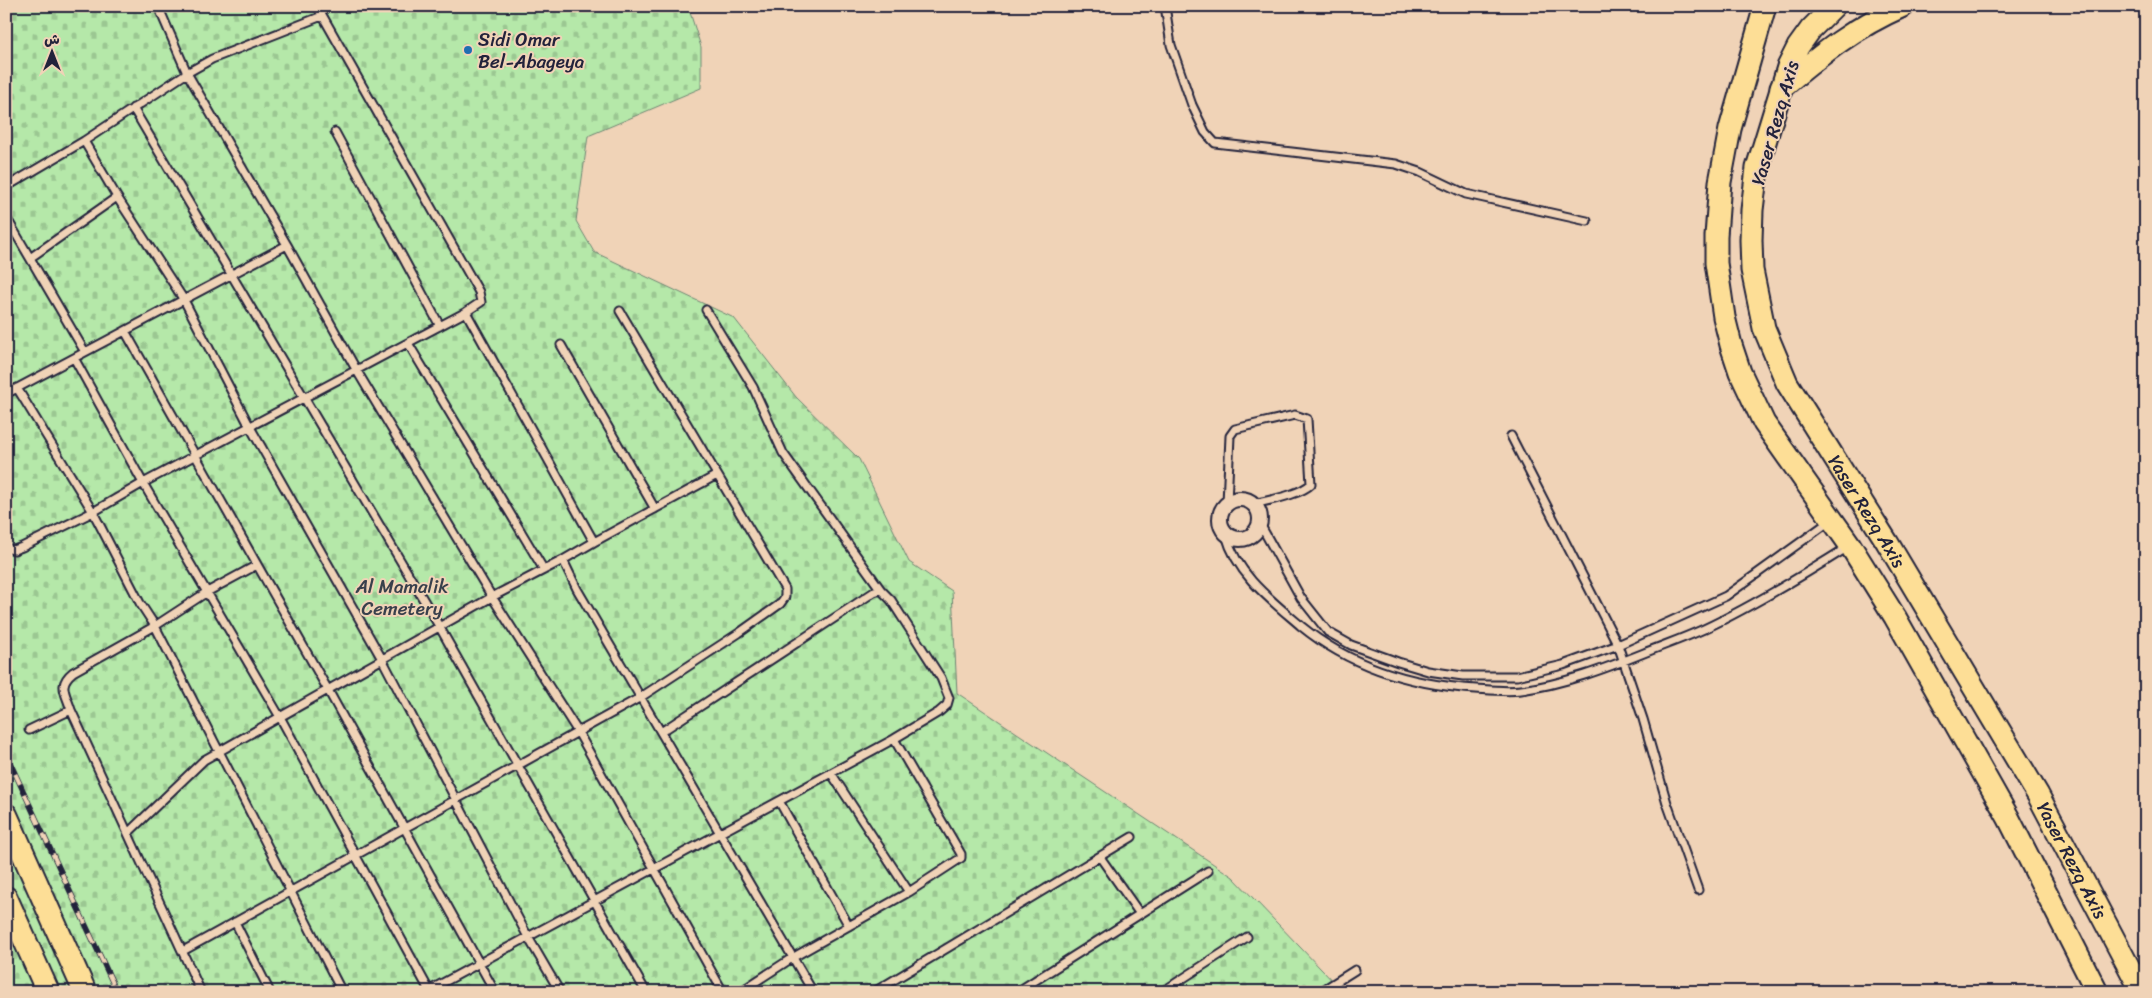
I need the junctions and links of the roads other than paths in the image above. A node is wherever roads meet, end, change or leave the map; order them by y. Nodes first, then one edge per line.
1 (158, 6) edge
2 (317, 6) edge
3 (1165, 6) edge
4 (1765, 6) edge
5 (1834, 6) edge
6 (1903, 6) edge
7 (322, 16) junction
8 (186, 73) junction
9 (1781, 88) junction
10 (134, 108) junction
11 (335, 132) dead end
12 (84, 141) junction
13 (6, 187) edge
14 (117, 197) junction
15 (6, 217) edge
16 (1586, 220) dead end
17 (287, 245) junction
18 (30, 258) junction
19 (232, 275) junction
20 (184, 300) junction
21 (706, 310) dead end
22 (620, 311) dead end
23 (466, 312) junction
24 (440, 326) junction
25 (125, 331) junction
26 (408, 343) junction
27 (561, 345) dead end
28 (85, 352) junction
29 (74, 358) junction
30 (357, 371) junction
31 (17, 388) junction
32 (6, 394) edge
33 (305, 398) junction
34 (250, 427) junction
35 (1511, 436) dead end
36 (194, 456) junction
37 (717, 475) junction
38 (143, 483) junction
39 (1227, 503) junction
40 (1254, 504) junction
41 (655, 509) junction
42 (93, 512) junction
43 (1833, 519) junction
44 (1260, 524) junction
45 (1226, 535) junction
46 (594, 542) junction
47 (1850, 545) junction
48 (6, 548) edge
49 (563, 560) junction
50 (257, 565) junction
51 (544, 570) junction
52 (881, 590) junction
53 (207, 592) junction
54 (492, 597) junction
55 (154, 626) junction
56 (439, 626) junction
57 (1618, 645) junction
58 (382, 659) junction
59 (1624, 662) junction
60 (328, 690) junction
61 (641, 697) junction
62 (71, 710) junction
63 (280, 717) junction
64 (29, 730) dead end
65 (578, 732) junction
66 (661, 732) junction
67 (894, 739) junction
68 (220, 751) junction
69 (518, 765) junction
70 (831, 773) junction
71 (456, 800) junction
72 (779, 801) junction
73 (6, 815) edge
74 (405, 828) junction
75 (129, 832) junction
76 (720, 833) junction
77 (1132, 838) dead end
78 (356, 855) junction
79 (1100, 857) junction
80 (655, 868) junction
81 (1208, 871) dead end
82 (1698, 890) dead end
83 (291, 891) junction
84 (909, 892) junction
85 (6, 898) edge
86 (595, 900) junction
87 (1140, 914) junction
88 (235, 922) junction
89 (849, 926) junction
90 (528, 937) junction
91 (1247, 937) dead end
92 (183, 951) junction
93 (792, 958) junction
94 (479, 963) junction
95 (1355, 970) dead end
96 (428, 991) edge
97 (48, 992) edge
98 (85, 992) edge
99 (201, 992) edge
100 (270, 992) edge
101 (342, 992) edge
102 (495, 992) edge
103 (560, 992) edge
104 (646, 992) edge
105 (723, 992) edge
106 (740, 992) edge
107 (813, 992) edge
108 (874, 992) edge
109 (1016, 992) edge
110 (1162, 992) edge
111 (1320, 992) edge
112 (2097, 992) edge
113 (2142, 992) edge

1 - 8 lane
2 - 7 lane
3 - 16 lane
4 - 43 main road, Yaser Rezq Axis
5 - 9 main road, Yaser Rezq Axis
6 - 9 main road
7 - 8 lane
7 - 23 lane
8 - 10 lane
8 - 17 lane
9 - 113 main road, Yaser Rezq Axis
10 - 12 lane
10 - 19 lane
11 - 24 lane
12 - 13 lane
12 - 14 lane
14 - 18 lane
14 - 20 lane
15 - 18 lane
17 - 19 lane
17 - 30 lane
18 - 28 lane
19 - 20 lane
19 - 33 lane
20 - 25 lane
20 - 34 lane
21 - 52 lane
22 - 37 lane
23 - 24 lane
23 - 46 lane
24 - 26 lane
25 - 28 lane
25 - 36 lane
26 - 30 lane
26 - 51 lane
27 - 41 lane
28 - 29 lane
29 - 31 lane
29 - 38 lane
30 - 33 lane
30 - 54 lane
31 - 32 lane
31 - 42 lane
33 - 34 lane
33 - 56 lane
34 - 36 lane
34 - 58 lane
35 - 57 lane
36 - 38 lane
36 - 50 lane
37 - 41 lane
37 - 61 lane
38 - 42 lane
38 - 53 lane
39 - 40 street
39 - 40 lane
39 - 45 street
40 - 44 street
41 - 46 lane
42 - 48 lane
42 - 55 lane
43 - 47 main road, Yaser Rezq Axis
43 - 57 lane
44 - 45 street
44 - 57 lane
45 - 59 lane
46 - 49 lane
47 - 59 lane
47 - 112 main road, Yaser Rezq Axis
49 - 51 lane
49 - 61 lane
50 - 53 lane
50 - 60 lane
51 - 54 lane
52 - 66 lane
52 - 67 lane
53 - 55 lane
53 - 63 lane
54 - 56 lane
54 - 65 lane
55 - 62 lane
55 - 68 lane
56 - 58 lane
56 - 69 lane
57 - 59 lane
58 - 60 lane
58 - 71 lane
59 - 82 lane
60 - 63 lane
60 - 74 lane
61 - 65 lane
61 - 66 lane
62 - 64 lane
62 - 75 lane
63 - 68 lane
63 - 78 lane
65 - 69 lane
65 - 80 lane
66 - 76 lane
67 - 70 lane
67 - 84 lane
68 - 75 lane
68 - 83 lane
69 - 71 lane
69 - 86 lane
70 - 72 lane
70 - 84 lane
71 - 74 lane
71 - 90 lane
72 - 76 lane
72 - 89 lane
73 - 98 highway
74 - 78 lane
74 - 94 lane
75 - 92 lane
76 - 80 lane
76 - 93 lane
77 - 79 lane
78 - 83 lane
78 - 96 lane
79 - 87 lane
79 - 108 lane
80 - 86 lane
80 - 105 lane
81 - 87 lane
83 - 88 lane
83 - 101 lane
84 - 89 lane
85 - 97 highway
86 - 90 lane
86 - 104 lane
87 - 109 lane
88 - 92 lane
88 - 100 lane
89 - 93 lane
90 - 94 lane
90 - 103 lane
91 - 110 lane
92 - 99 lane
93 - 106 lane
93 - 107 lane
94 - 96 lane
94 - 102 lane
95 - 111 lane

